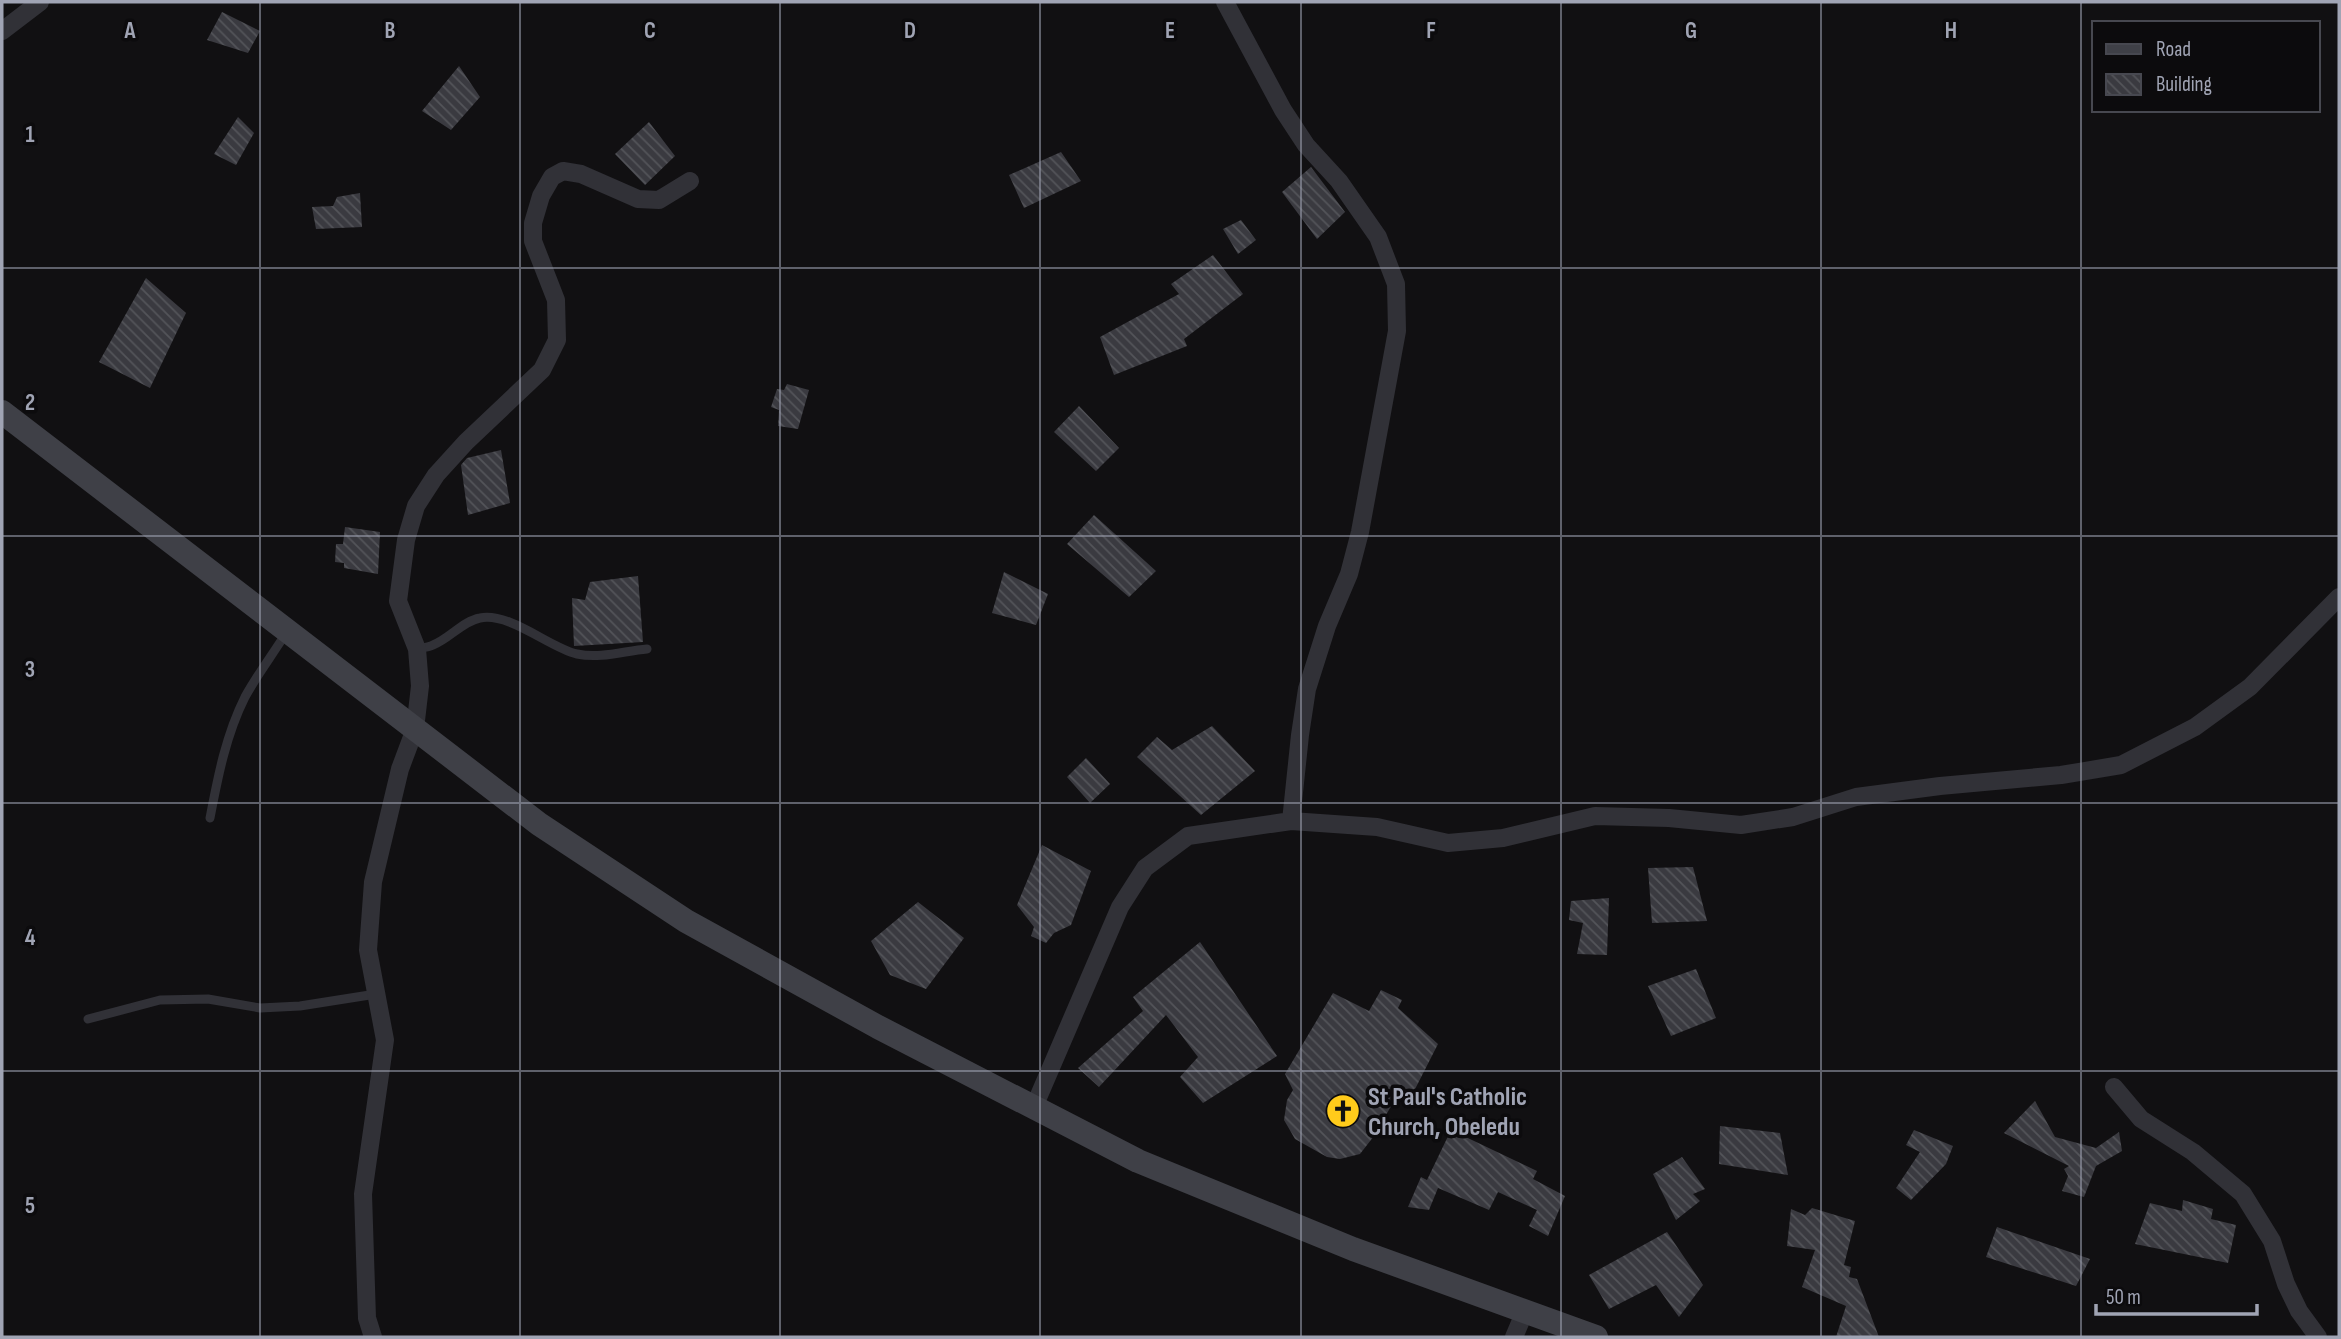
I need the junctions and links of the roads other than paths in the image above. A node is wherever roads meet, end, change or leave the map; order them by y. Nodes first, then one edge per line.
1 (40, 2) edge
2 (1224, 2) edge
3 (2, 31) edge
4 (690, 181) dead end
5 (2, 412) edge
6 (2339, 597) edge
7 (287, 631) junction
8 (417, 649) junction
9 (647, 649) dead end
10 (415, 729) junction
11 (210, 817) dead end
12 (1291, 821) junction
13 (376, 994) junction
14 (88, 1019) dead end
15 (2114, 1087) dead end
16 (1034, 1107) junction
17 (1525, 1311) junction
18 (373, 1337) edge
19 (1514, 1337) edge
20 (1595, 1337) edge
21 (2318, 1337) edge

1 - 3 street
2 - 12 street
4 - 8 street
5 - 7 main road
6 - 12 street
7 - 10 main road
7 - 11 lane
8 - 9 lane
8 - 10 street
10 - 13 street
10 - 16 main road
12 - 16 street
13 - 14 lane
13 - 18 street
15 - 21 street
16 - 17 main road
17 - 19 street
17 - 20 main road

